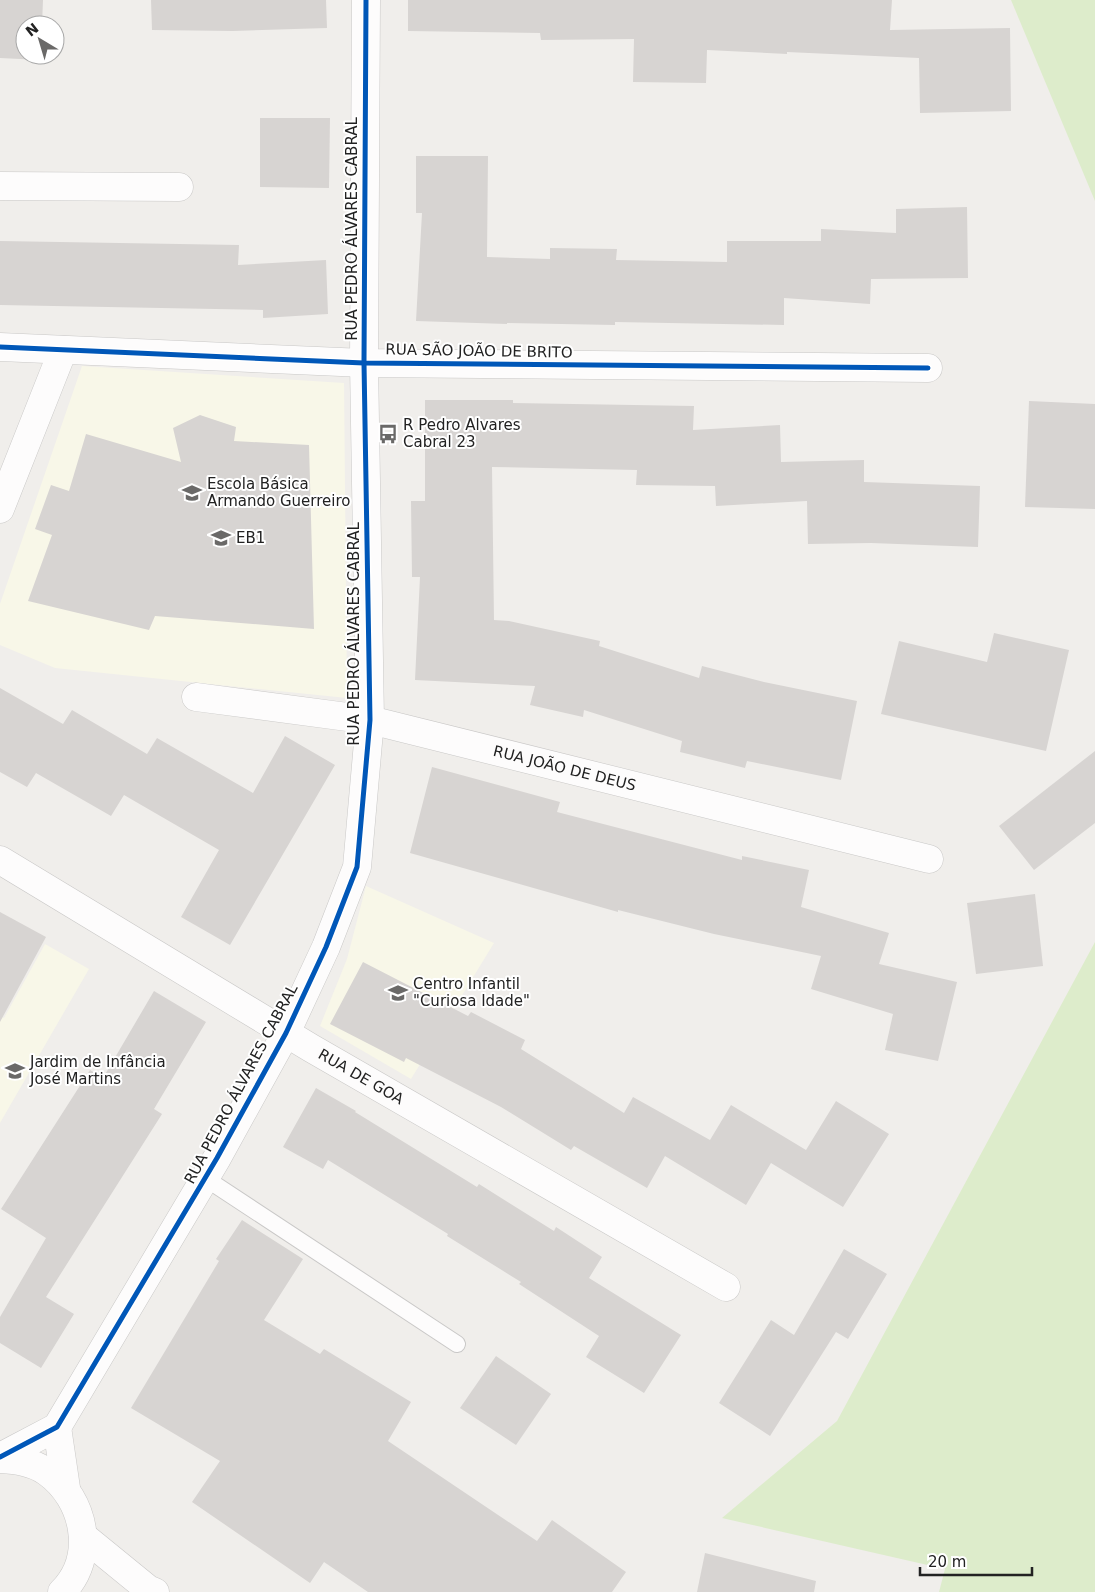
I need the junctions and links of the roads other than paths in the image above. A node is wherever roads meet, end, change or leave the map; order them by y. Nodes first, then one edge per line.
1 (366, 0) edge
2 (0, 186) edge
3 (179, 187) dead end
4 (0, 347) edge
5 (63, 350) junction
6 (364, 363) junction
7 (928, 368) dead end
8 (0, 509) edge
9 (196, 697) dead end
10 (370, 720) junction
11 (0, 860) edge
12 (929, 860) dead end
13 (286, 1033) junction
14 (205, 1178) junction
15 (726, 1287) dead end
16 (457, 1344) dead end
17 (57, 1427) junction
18 (0, 1458) edge
19 (66, 1488) junction
20 (83, 1536) junction
21 (62, 1592) edge
22 (156, 1592) edge

1 - 6 street, RUA PEDRO ÁLVARES CABRAL
2 - 3 street
4 - 5 street, RUA SÃO JOÃO DE BRITO
5 - 6 street, RUA SÃO JOÃO DE BRITO
5 - 8 street
6 - 7 street, RUA SÃO JOÃO DE BRITO
6 - 10 street, RUA PEDRO ÁLVARES CABRAL
9 - 10 street, RUA JOÃO DE DEUS
10 - 12 street, RUA JOÃO DE DEUS
10 - 13 street, RUA PEDRO ÁLVARES CABRAL
11 - 13 street, RUA DE GOA
13 - 14 street, RUA PEDRO ÁLVARES CABRAL
13 - 15 street, RUA DE GOA
14 - 16 lane
14 - 17 street, RUA PEDRO ÁLVARES CABRAL
17 - 18 street
17 - 19 street
18 - 19 street
19 - 20 street
20 - 21 street
20 - 22 street

